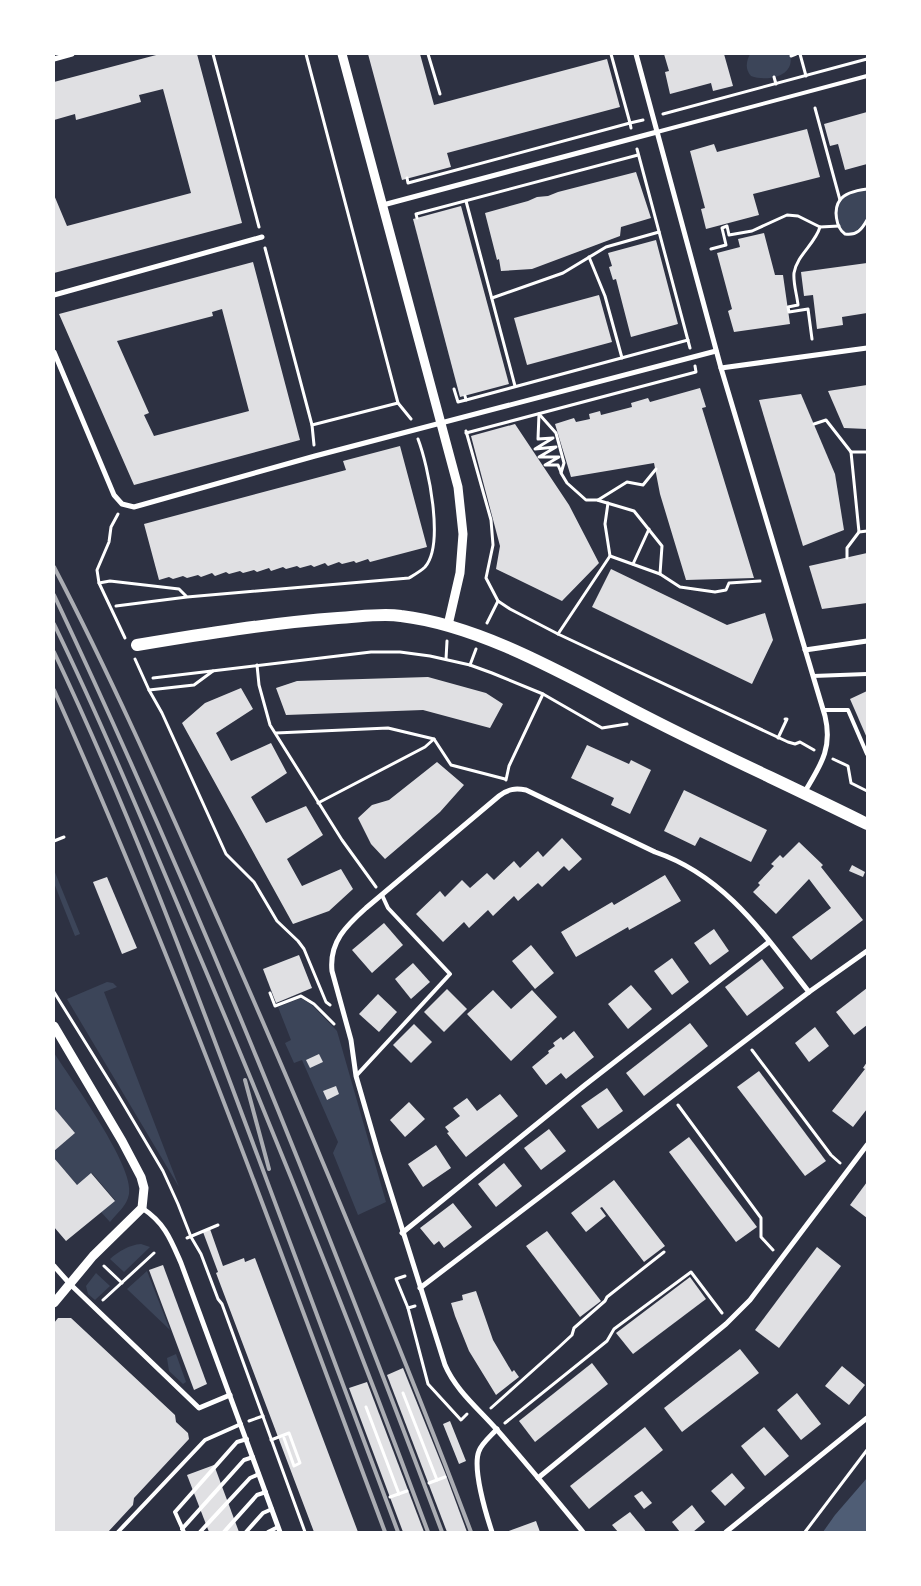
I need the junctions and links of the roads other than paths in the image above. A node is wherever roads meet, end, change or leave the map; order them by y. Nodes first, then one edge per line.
1 (72, 54) edge
2 (342, 54) edge
3 (636, 54) edge
4 (54, 59) edge
5 (867, 76) edge
6 (658, 132) junction
7 (383, 205) junction
8 (262, 237) road end
9 (54, 295) edge
10 (867, 348) edge
11 (716, 351) junction
12 (54, 352) edge
13 (721, 368) junction
14 (442, 424) junction
15 (448, 625) junction
16 (867, 641) edge
17 (137, 645) dead end
18 (805, 650) junction
19 (867, 674) edge
20 (813, 676) junction
21 (824, 710) junction
22 (867, 754) edge
23 (804, 793) junction
24 (867, 824) edge
25 (382, 895) junction
26 (770, 942) junction
27 (867, 951) edge
28 (809, 992) junction
29 (54, 1026) edge
30 (356, 1076) junction
31 (867, 1145) edge
32 (142, 1208) junction
33 (402, 1233) junction
34 (54, 1266) edge
35 (70, 1284) junction
36 (420, 1288) junction
37 (54, 1303) edge
38 (230, 1395) junction
39 (867, 1418) edge
40 (241, 1424) junction
41 (497, 1429) junction
42 (247, 1439) junction
43 (253, 1457) junction
44 (259, 1474) junction
45 (538, 1478) junction
46 (266, 1492) junction
47 (272, 1510) junction
48 (279, 1530) edge
49 (183, 1531) edge
50 (118, 1532) edge
51 (200, 1532) edge
52 (224, 1532) edge
53 (246, 1532) edge
54 (268, 1532) edge
55 (492, 1532) edge
56 (583, 1532) edge
57 (726, 1532) edge

1 - 4 street
2 - 7 street
3 - 6 street
5 - 6 lane
6 - 7 street
6 - 11 street
7 - 14 street
8 - 9 street
10 - 13 street
11 - 13 street
11 - 14 street
12 - 14 street
13 - 18 street
14 - 15 street
15 - 17 main road
15 - 23 main road
16 - 18 street
18 - 20 street
19 - 20 lane
20 - 21 street
21 - 22 lane
21 - 23 street
23 - 24 main road
25 - 26 street
25 - 30 street
25 - 30 lane
26 - 28 street
26 - 33 street
27 - 28 street
28 - 36 street
29 - 32 street
30 - 33 street
31 - 45 street
32 - 35 street
32 - 38 street
33 - 36 street
34 - 35 street
35 - 37 street
35 - 38 street
36 - 41 street
38 - 40 street
39 - 57 street
40 - 42 street
40 - 50 lane
41 - 45 street
41 - 55 street
42 - 43 street
42 - 49 lane
43 - 44 street
43 - 49 lane
44 - 46 street
44 - 51 lane
45 - 56 street
46 - 47 street
46 - 52 lane
47 - 48 street
47 - 53 lane
48 - 54 lane

